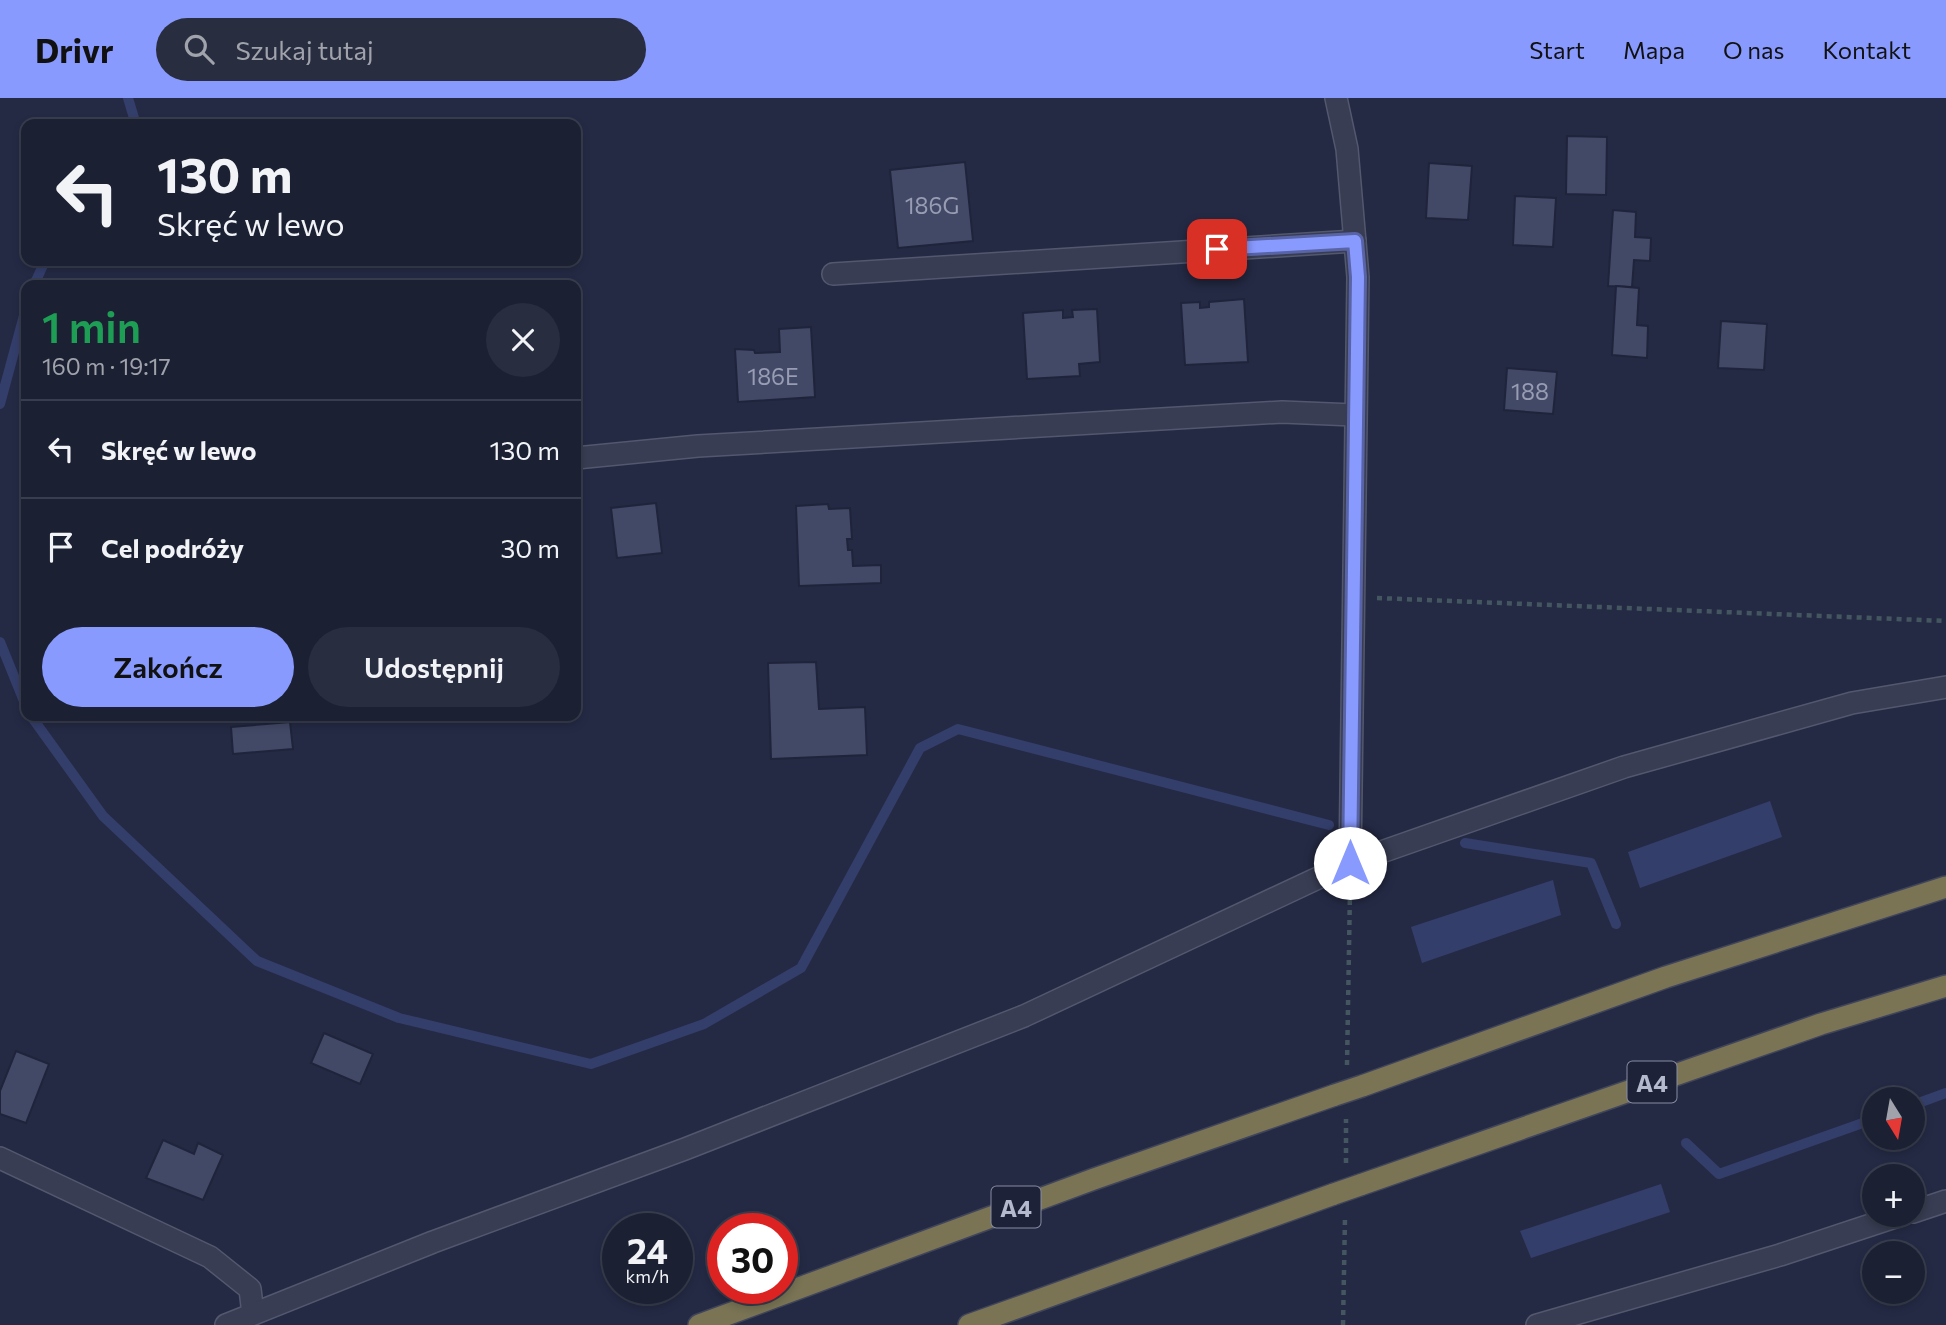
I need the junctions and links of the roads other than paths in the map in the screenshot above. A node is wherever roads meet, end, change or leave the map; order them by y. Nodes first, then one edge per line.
1 (1336, 98) edge
2 (1355, 241) junction
3 (832, 274) dead end
4 (1354, 415) junction
5 (581, 457) edge
6 (1946, 687) edge
7 (1350, 863) junction
8 (1946, 887) edge
9 (1946, 986) edge
10 (0, 1158) edge
11 (1946, 1201) edge
12 (1925, 1208) edge
13 (1865, 1227) edge
14 (253, 1314) junction
15 (226, 1325) edge
16 (699, 1325) edge
17 (969, 1325) edge
18 (1537, 1325) edge

1 - 2 street
2 - 3 street
2 - 4 street
4 - 5 street
4 - 7 street
6 - 7 street
7 - 14 street
8 - 16 highway, A4, bridge
9 - 17 highway, A4, bridge
10 - 14 street
11 - 12 street
13 - 18 street
14 - 15 street

